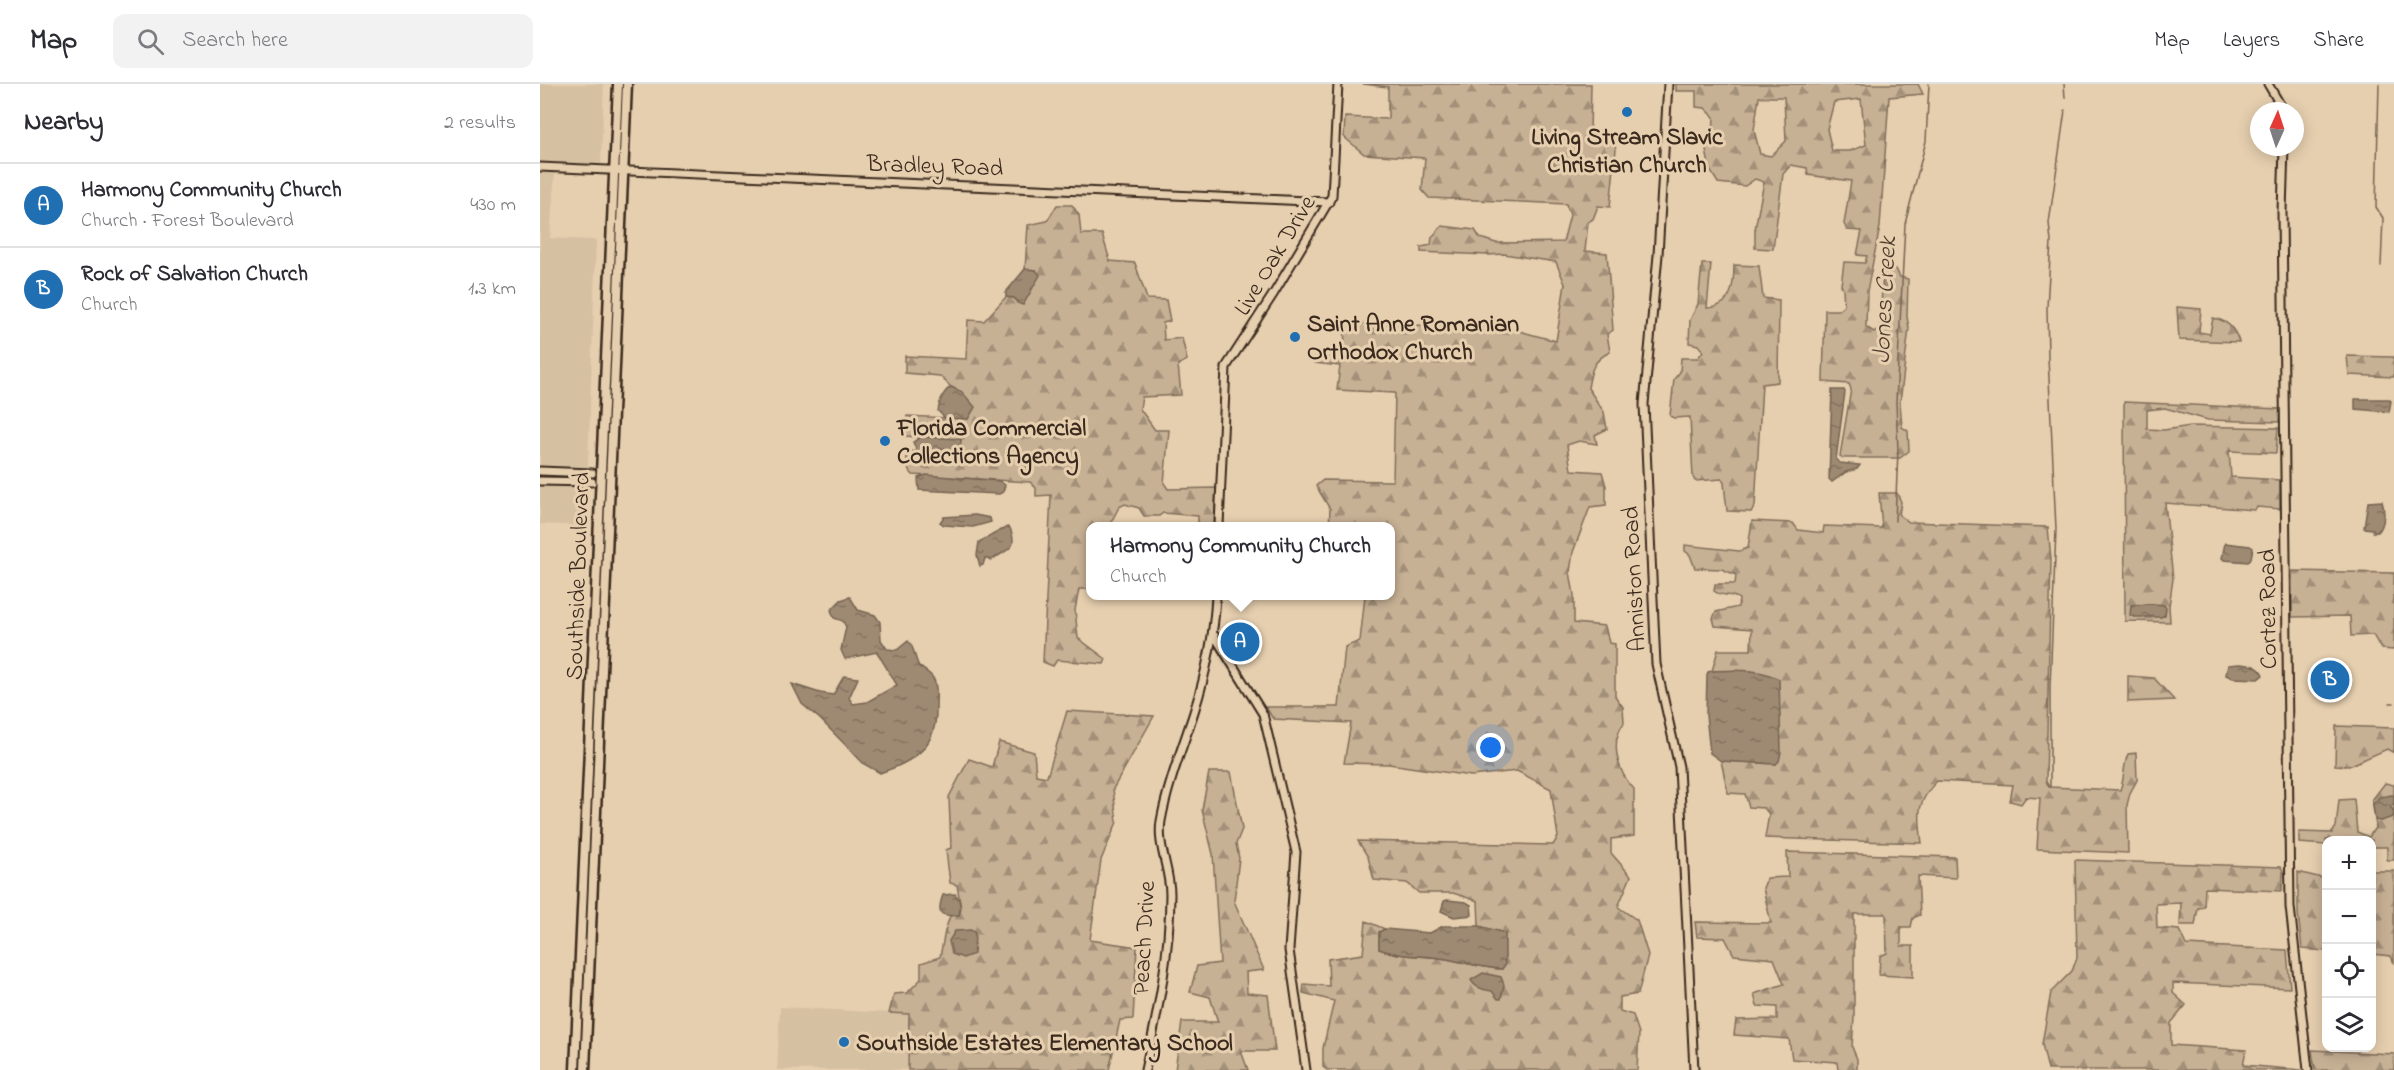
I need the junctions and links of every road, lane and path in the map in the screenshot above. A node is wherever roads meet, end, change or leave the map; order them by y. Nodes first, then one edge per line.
1 (618, 84) edge
2 (627, 84) edge
3 (1338, 84) edge
4 (1668, 84) edge
5 (2268, 84) edge
6 (2279, 102) edge
7 (2284, 156) edge
8 (540, 167) edge
9 (619, 170) junction
10 (1329, 202) junction
11 (540, 471) edge
12 (592, 473) dead end
13 (540, 481) edge
14 (592, 482) dead end
15 (1219, 522) edge
16 (1216, 600) edge
17 (1214, 635) junction
18 (575, 1070) edge
19 (585, 1070) edge
20 (1145, 1070) edge
21 (1306, 1070) edge
22 (1694, 1070) edge
23 (2308, 1070) edge

1 - 9 highway, Southside Boulevard
2 - 9 highway, Southside Boulevard
3 - 10 street, Live Oak Drive
4 - 22 street, Anniston Road
5 - 6 street
7 - 23 street, Cortez Road
8 - 9 street, Bradley Road
9 - 10 street, Bradley Road
9 - 18 highway, Southside Boulevard
9 - 19 highway, Southside Boulevard
10 - 15 street, Live Oak Drive
11 - 12 street
13 - 14 street
16 - 17 street, Peach Drive
17 - 20 street, Peach Drive
17 - 21 street

